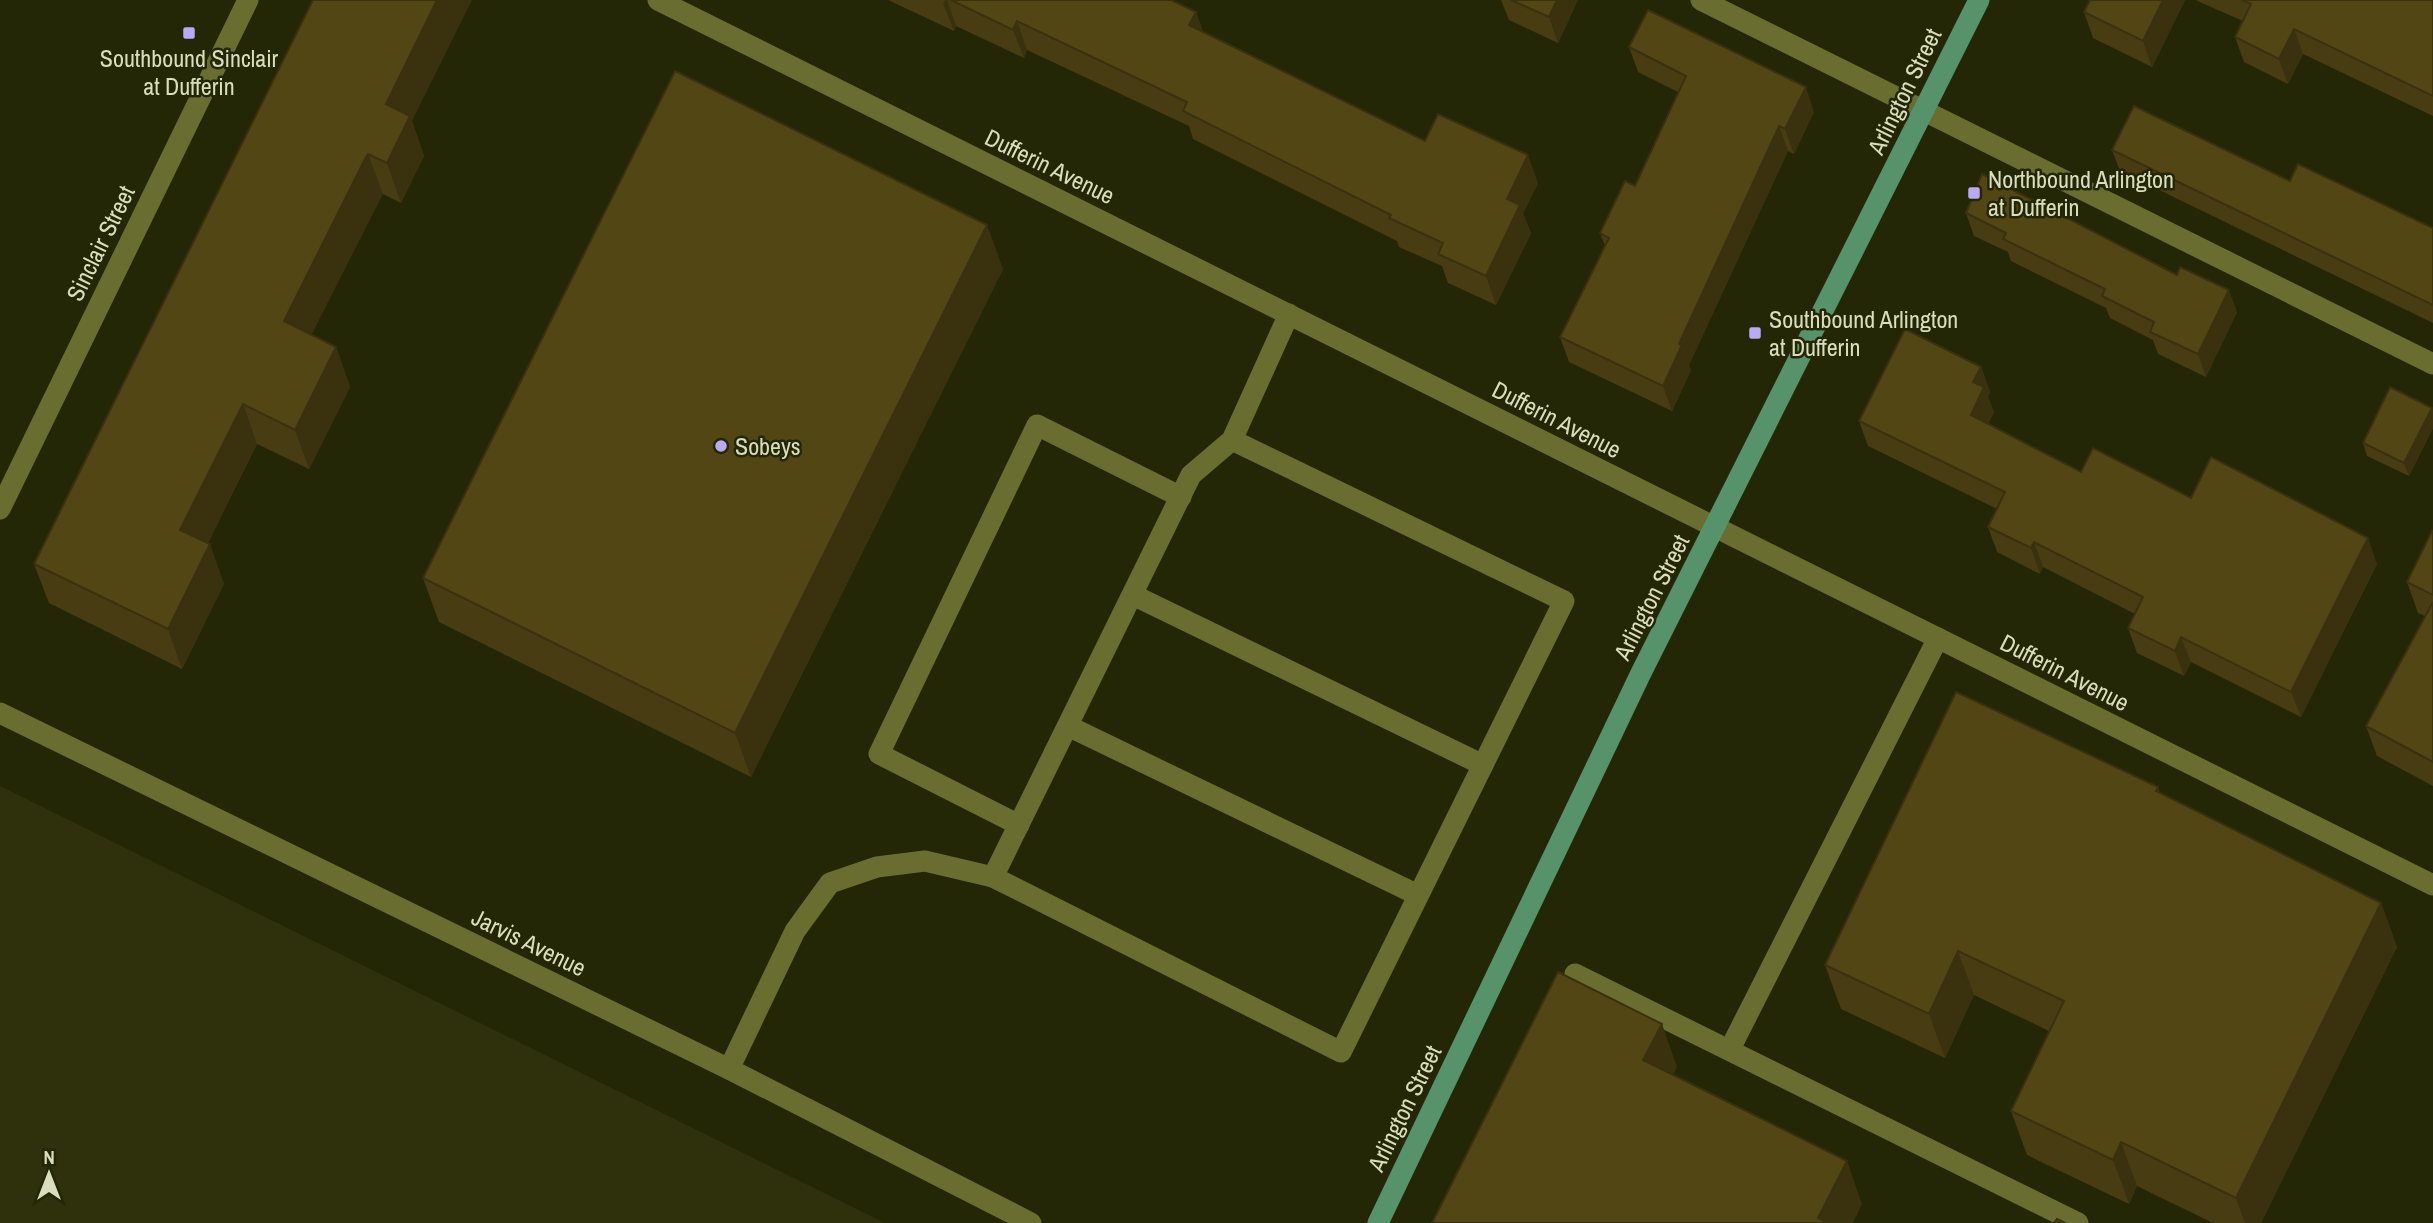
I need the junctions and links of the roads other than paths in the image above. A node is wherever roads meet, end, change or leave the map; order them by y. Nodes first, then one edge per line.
1 (248, 0) edge
2 (658, 0) edge
3 (1701, 0) edge
4 (1979, 0) edge
5 (1924, 111) junction
6 (1289, 314) junction
7 (2433, 364) edge
8 (1233, 440) junction
9 (1181, 497) junction
10 (0, 509) edge
11 (1717, 527) junction
12 (1133, 595) junction
13 (1938, 638) junction
14 (0, 713) edge
15 (1068, 726) junction
16 (1483, 765) junction
17 (1019, 825) junction
18 (993, 877) junction
19 (2433, 885) edge
20 (1418, 895) junction
21 (1575, 974) dead end
22 (1730, 1049) junction
23 (729, 1069) junction
24 (1031, 1223) edge
25 (1378, 1223) edge
26 (2078, 1223) edge

1 - 10 street, Sinclair Street
2 - 6 street, Dufferin Avenue
3 - 5 street
4 - 5 main road, Arlington Street
5 - 7 street
5 - 11 main road, Arlington Street
6 - 8 street
6 - 11 street, Dufferin Avenue
8 - 9 street
8 - 16 street
9 - 12 street
9 - 17 street
11 - 13 street, Dufferin Avenue
11 - 25 main road, Arlington Street
12 - 15 street
12 - 16 street
13 - 19 street, Dufferin Avenue
13 - 22 street
14 - 23 street, Jarvis Avenue
15 - 17 street
15 - 20 street
16 - 20 street
17 - 18 street
18 - 20 street
18 - 23 street
21 - 22 street
22 - 26 street
23 - 24 street, Jarvis Avenue

